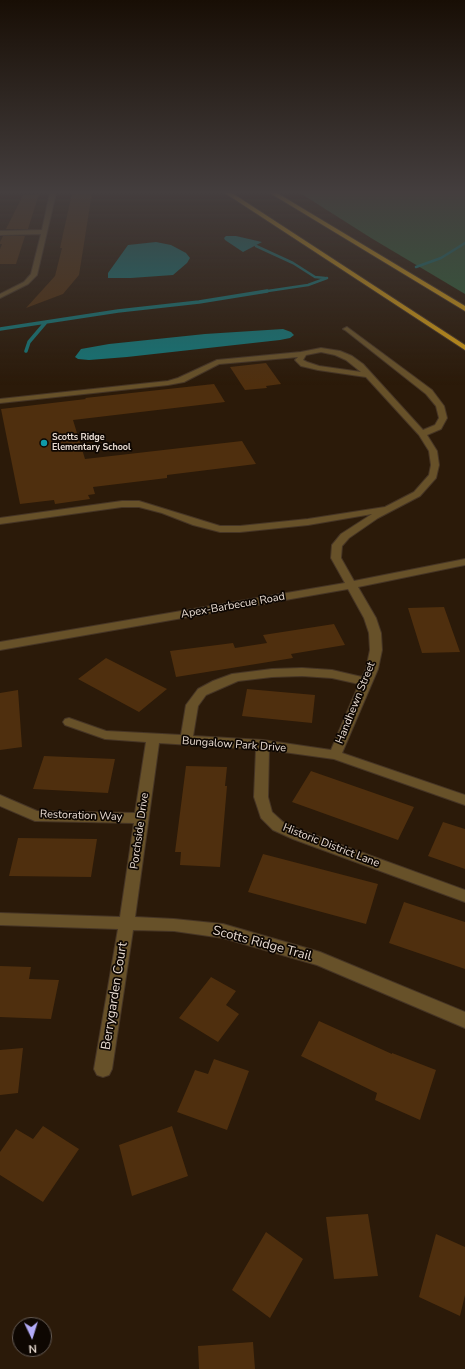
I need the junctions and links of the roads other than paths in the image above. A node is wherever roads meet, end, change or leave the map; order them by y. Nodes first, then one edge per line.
1 (38, 257) edge
2 (326, 257) edge
3 (379, 257) edge
4 (0, 296) edge
5 (465, 309) edge
6 (347, 329) dead end
7 (465, 348) edge
8 (303, 354) junction
9 (368, 374) junction
10 (0, 401) edge
11 (422, 434) junction
12 (392, 507) junction
13 (0, 521) edge
14 (465, 562) edge
15 (352, 585) junction
16 (0, 646) edge
17 (366, 682) junction
18 (69, 722) dead end
19 (153, 739) junction
20 (186, 741) junction
21 (263, 745) junction
22 (335, 755) junction
23 (0, 800) edge
24 (465, 800) edge
25 (142, 818) junction
26 (465, 896) edge
27 (0, 919) edge
28 (127, 924) junction
29 (465, 1020) edge
30 (103, 1069) dead end

1 - 4 street
2 - 7 highway
3 - 5 highway
6 - 11 street
8 - 9 street
8 - 9 street
8 - 10 street
9 - 11 street
11 - 12 street
12 - 13 street
12 - 15 street, Handhewn Street
14 - 15 street, Apex-Barbecue Road
15 - 16 street, Apex-Barbecue Road
15 - 17 street, Handhewn Street
17 - 20 street
17 - 22 street, Handhewn Street
18 - 19 street, Bungalow Park Drive
19 - 20 street, Bungalow Park Drive
19 - 25 street, Porchside Drive
20 - 21 street, Bungalow Park Drive
21 - 22 street, Bungalow Park Drive
21 - 26 street, Historic District Lane
22 - 24 street, Bungalow Park Drive
23 - 25 street, Restoration Way
25 - 28 street, Porchside Drive
27 - 28 street, Scotts Ridge Trail
28 - 29 street, Scotts Ridge Trail
28 - 30 street, Berrygarden Court

